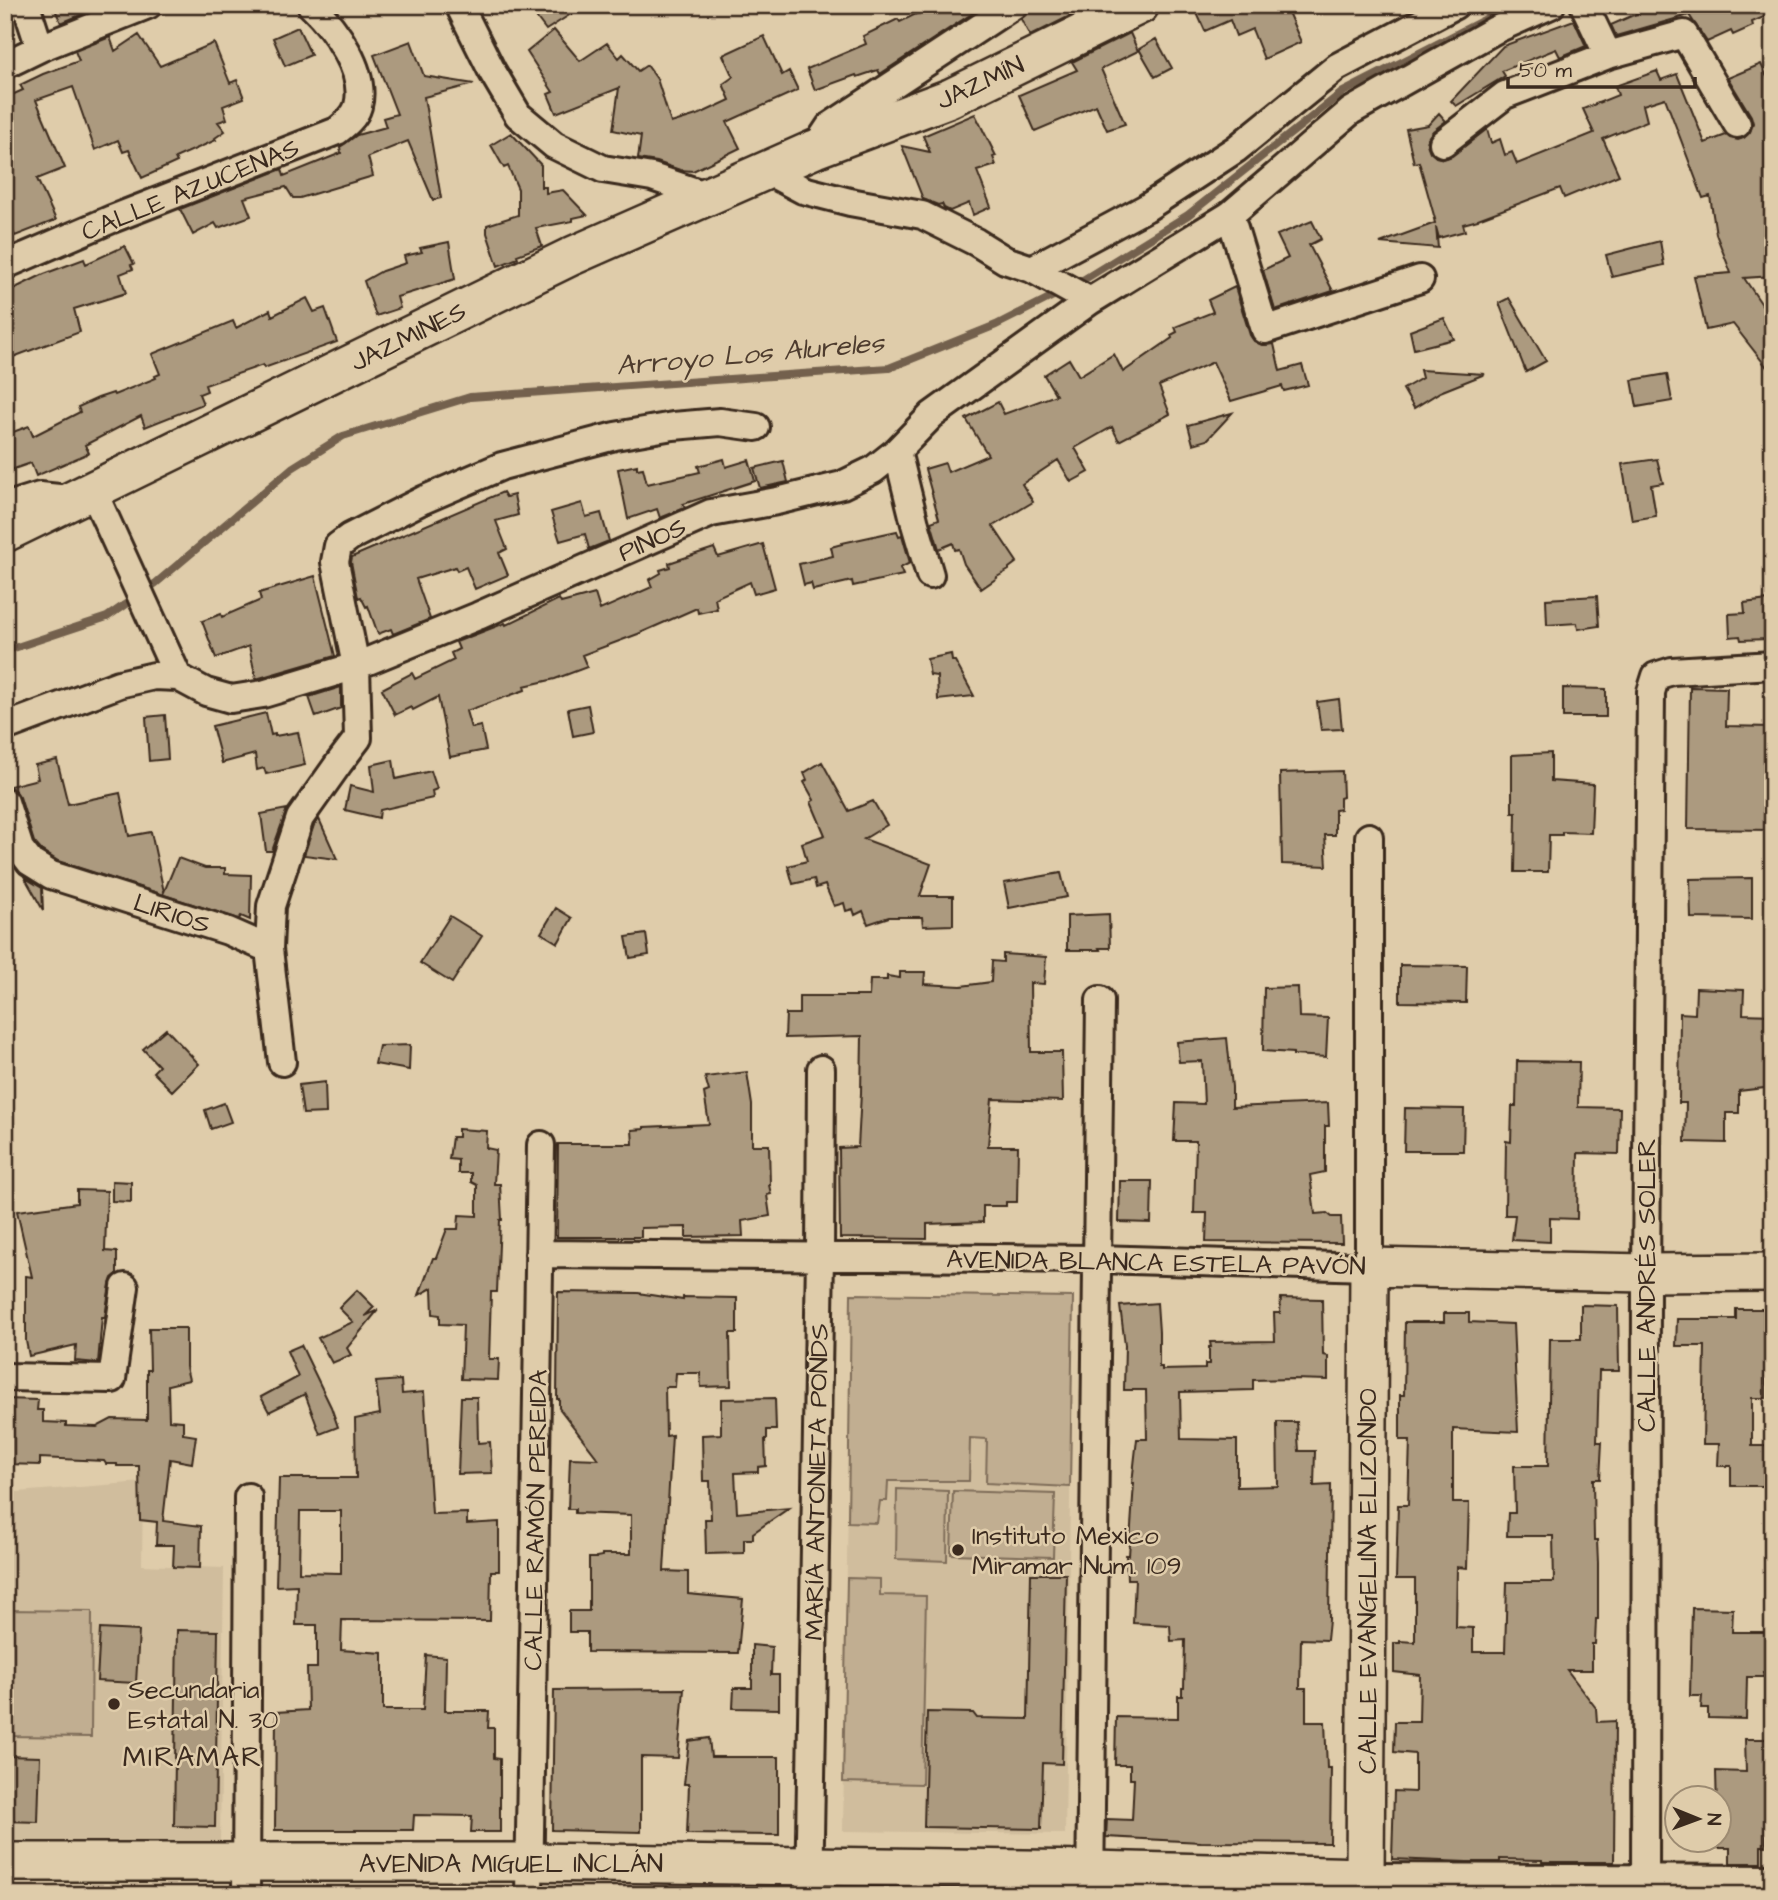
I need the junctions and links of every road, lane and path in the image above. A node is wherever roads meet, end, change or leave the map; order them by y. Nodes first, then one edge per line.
1 (26, 5) edge
2 (148, 5) edge
3 (311, 5) edge
4 (459, 5) edge
5 (1014, 5) edge
6 (1140, 5) edge
7 (1455, 5) edge
8 (1551, 5) edge
9 (1584, 5) edge
10 (40, 48) junction
11 (1608, 55) junction
12 (5, 65) edge
13 (1737, 124) dead end
14 (1443, 143) dead end
15 (815, 149) junction
16 (767, 171) junction
17 (708, 196) junction
18 (1230, 215) junction
19 (5, 265) edge
20 (1032, 269) junction
21 (1420, 279) dead end
22 (1087, 300) junction
23 (755, 427) dead end
24 (897, 451) junction
25 (83, 495) junction
26 (5, 507) edge
27 (5, 533) edge
28 (930, 575) dead end
29 (1773, 665) edge
30 (356, 666) junction
31 (177, 677) junction
32 (5, 727) edge
33 (5, 802) edge
34 (1369, 837) dead end
35 (269, 949) junction
36 (1100, 1000) dead end
37 (282, 1062) dead end
38 (821, 1069) dead end
39 (541, 1145) dead end
40 (539, 1254) junction
41 (820, 1256) junction
42 (1097, 1259) junction
43 (1369, 1267) junction
44 (1773, 1272) edge
45 (1646, 1273) junction
46 (125, 1287) dead end
47 (5, 1377) edge
48 (248, 1497) dead end
49 (5, 1862) edge
50 (246, 1878) edge
51 (530, 1878) edge
52 (1773, 1879) edge
53 (809, 1881) edge
54 (1090, 1882) edge
55 (1365, 1886) edge
56 (1645, 1887) edge

1 - 10 street
2 - 10 street
3 - 19 street, CALLE AZUCENAS
4 - 17 street
5 - 15 street
6 - 15 main road, JAZMÍN
7 - 20 street
8 - 18 street, PINOS
9 - 11 street
10 - 12 street
11 - 13 street
11 - 14 street
15 - 16 main road, JAZMINES
16 - 17 main road, JAZMINES
16 - 20 street
17 - 25 main road, JAZMINES
18 - 21 street
18 - 22 street, PINOS
20 - 22 street
22 - 24 street, PINOS
23 - 30 street
24 - 28 street
24 - 30 street, PINOS
25 - 26 street
25 - 27 main road, JAZMINES
25 - 31 street
29 - 45 street, CALLE ANDRÉS SOLER
30 - 31 street, PINOS
30 - 35 street
31 - 32 street
33 - 35 street, LIRIOS
34 - 43 street
35 - 37 street
36 - 42 street
38 - 41 street, MARÍA ANTONIETA PONDS
39 - 40 street, CALLE RAMÓN PEREIDA
40 - 41 street, AVENIDA BLANCA ESTELA PAVÓN
40 - 51 street, CALLE RAMÓN PEREIDA
41 - 42 street, AVENIDA BLANCA ESTELA PAVÓN
41 - 53 street, MARÍA ANTONIETA PONDS
42 - 43 street, AVENIDA BLANCA ESTELA PAVÓN
42 - 54 street
43 - 45 main road, AVENIDA BLANCA ESTELA PAVÓN
43 - 55 main road, CALLE EVANGELINA ELIZONDO
44 - 45 main road, AVENIDA BLANCA ESTELA PAVÓN
45 - 56 street, CALLE ANDRÉS SOLER
46 - 47 street
48 - 50 street
49 - 50 main road, AVENIDA MIGUEL INCLÁN
50 - 51 main road, AVENIDA MIGUEL INCLÁN
51 - 53 main road, AVENIDA MIGUEL INCLÁN
52 - 56 street, AVENIDA MIGUEL INCLÁN
53 - 54 main road, AVENIDA MIGUEL INCLÁN
54 - 55 main road, AVENIDA MIGUEL INCLÁN
55 - 56 street, AVENIDA MIGUEL INCLÁN

